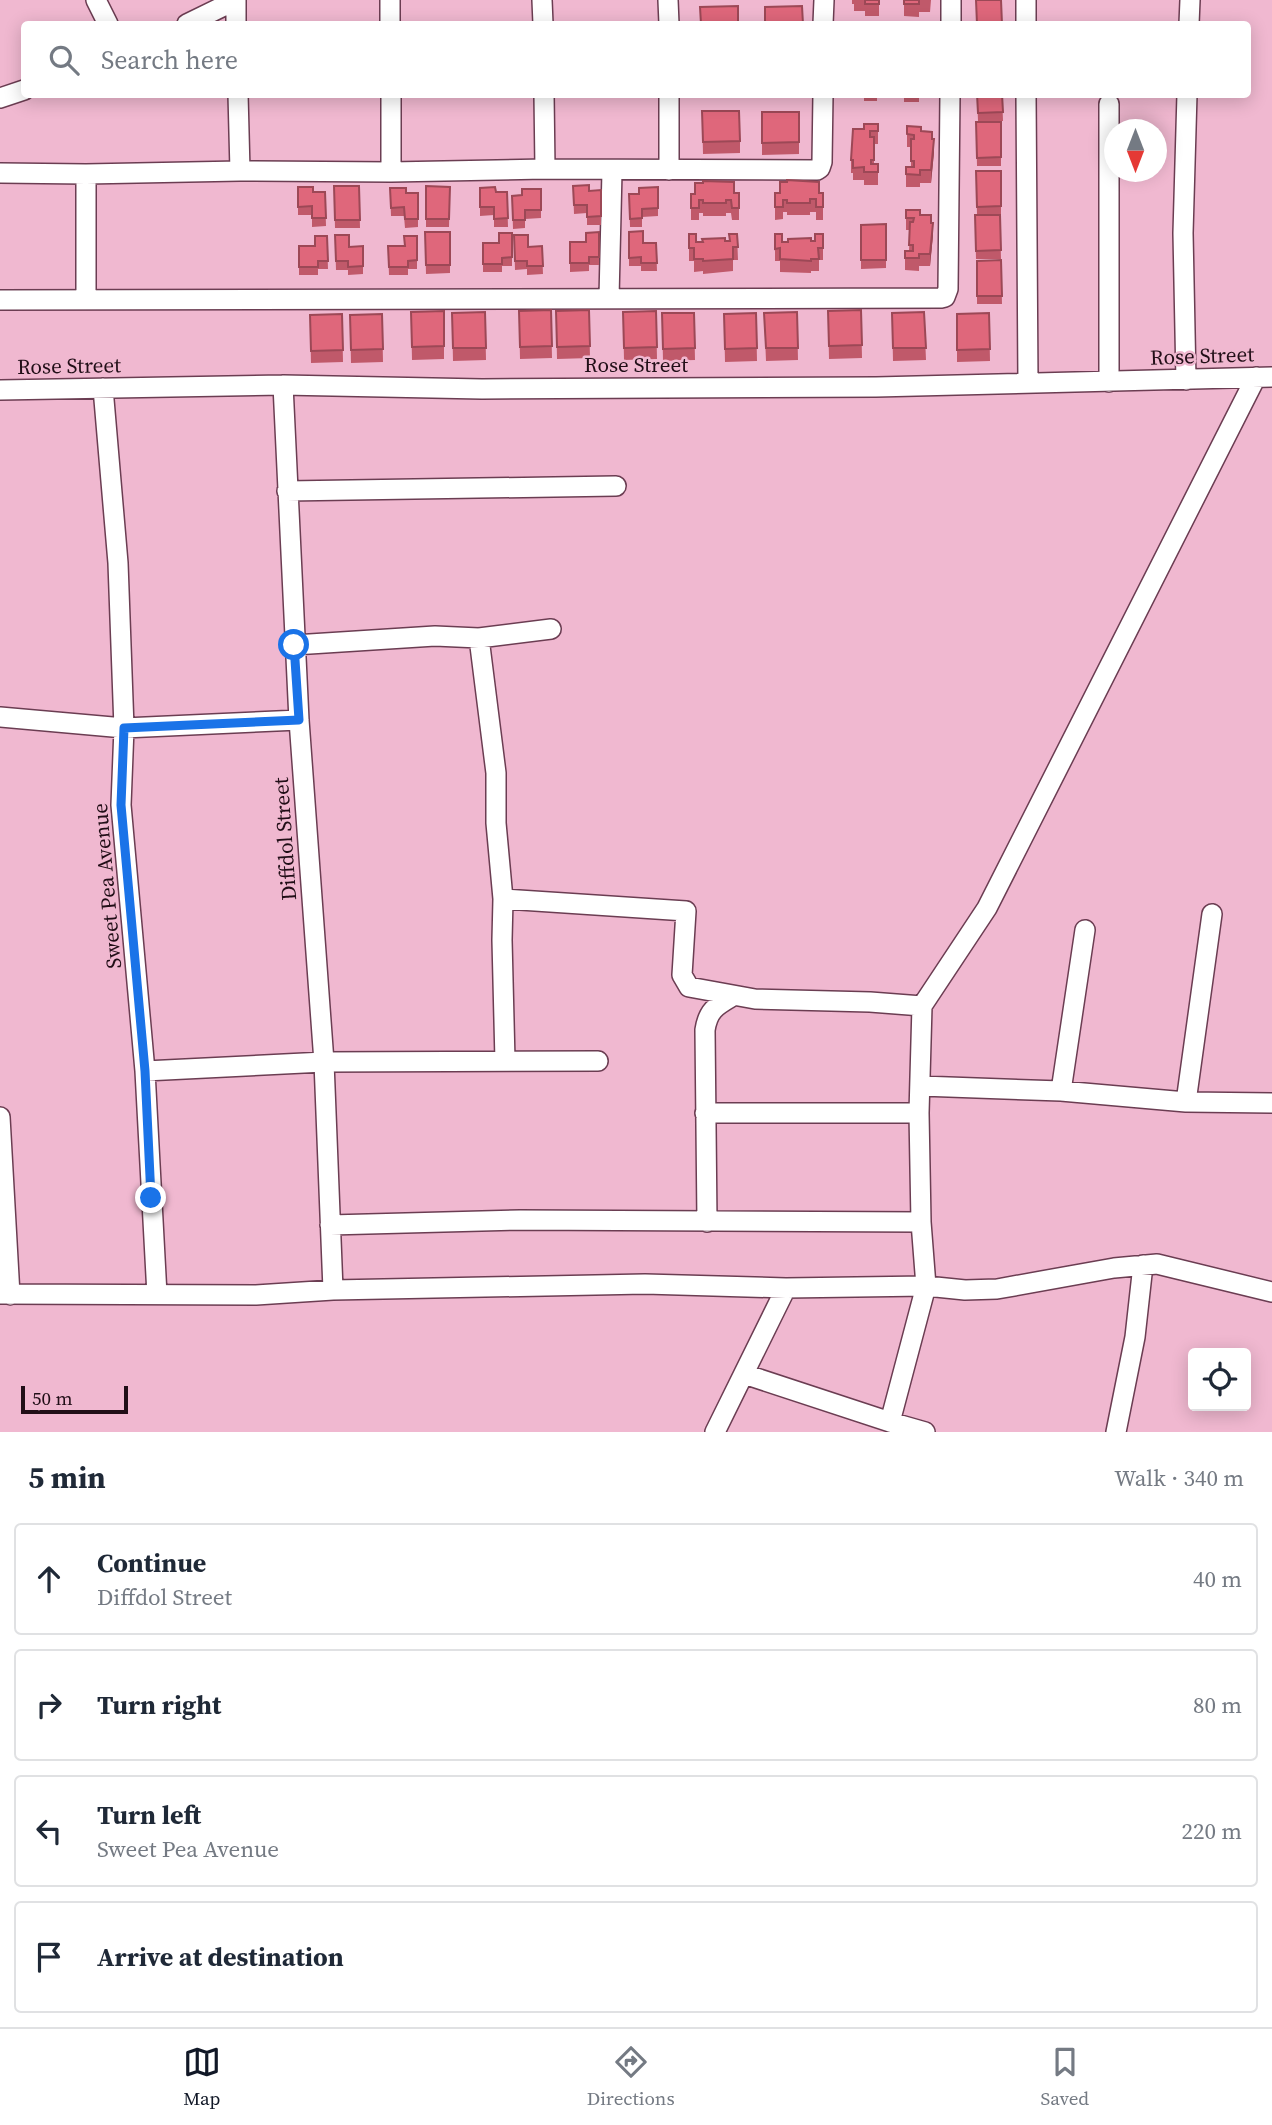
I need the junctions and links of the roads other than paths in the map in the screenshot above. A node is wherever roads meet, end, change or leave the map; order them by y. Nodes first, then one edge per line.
1 (96, 0) edge
2 (390, 0) edge
3 (542, 0) edge
4 (668, 0) edge
5 (824, 0) edge
6 (951, 0) edge
7 (1026, 0) edge
8 (1190, 0) edge
9 (106, 21) edge
10 (193, 21) edge
11 (236, 21) edge
12 (390, 21) edge
13 (543, 21) edge
14 (669, 21) edge
15 (823, 21) edge
16 (951, 21) edge
17 (1026, 21) edge
18 (1189, 21) edge
19 (21, 91) edge
20 (0, 98) edge
21 (238, 98) edge
22 (391, 98) edge
23 (544, 98) edge
24 (669, 98) edge
25 (823, 98) edge
26 (950, 98) edge
27 (1026, 98) edge
28 (1187, 98) edge
29 (1109, 104) dead end
30 (545, 169) junction
31 (669, 170) junction
32 (240, 171) junction
33 (612, 171) junction
34 (391, 172) junction
35 (0, 173) edge
36 (86, 174) junction
37 (609, 298) junction
38 (0, 300) edge
39 (86, 300) junction
40 (1264, 377) edge
41 (1186, 380) junction
42 (1109, 382) junction
43 (1028, 383) junction
44 (283, 385) junction
45 (103, 388) junction
46 (0, 390) edge
47 (616, 486) dead end
48 (287, 491) junction
49 (551, 629) dead end
50 (479, 638) junction
51 (294, 645) junction
52 (0, 717) edge
53 (299, 720) junction
54 (124, 728) junction
55 (503, 899) junction
56 (1212, 914) dead end
57 (1085, 930) dead end
58 (733, 996) junction
59 (922, 1006) junction
60 (505, 1060) junction
61 (598, 1060) dead end
62 (324, 1062) junction
63 (145, 1071) junction
64 (920, 1086) junction
65 (1061, 1091) junction
66 (1186, 1102) junction
67 (1272, 1103) edge
68 (705, 1113) junction
69 (919, 1113) junction
70 (0, 1117) edge
71 (707, 1222) junction
72 (921, 1222) junction
73 (330, 1225) junction
74 (1143, 1265) junction
75 (926, 1286) junction
76 (786, 1288) junction
77 (332, 1290) junction
78 (1272, 1292) edge
79 (5, 1295) edge
80 (157, 1295) junction
81 (744, 1374) junction
82 (890, 1422) junction
83 (715, 1432) edge
84 (925, 1432) edge
85 (1116, 1432) edge

1 - 9 street
2 - 12 street
3 - 13 street
4 - 14 street
5 - 15 street
6 - 16 street
7 - 17 street
8 - 18 street
10 - 11 street
19 - 20 street
21 - 32 street
22 - 34 street
23 - 30 street
24 - 31 street
25 - 31 street
26 - 37 street
27 - 43 street
28 - 41 street
29 - 42 street
30 - 33 street
30 - 34 street
31 - 33 street
32 - 34 street
32 - 36 street
33 - 37 street
35 - 36 street
36 - 39 street
37 - 39 street
38 - 39 street
40 - 41 street, Rose Street
40 - 59 street
41 - 42 street, Rose Street
42 - 43 street, Rose Street
43 - 44 street, Rose Street
44 - 45 street, Rose Street
44 - 48 street, Diffdol Street
45 - 46 street, Rose Street
45 - 54 street, Sweet Pea Avenue
47 - 48 street
48 - 51 street, Diffdol Street
49 - 50 street
50 - 51 street
50 - 55 street
51 - 53 street, Diffdol Street
52 - 54 street
53 - 54 street
53 - 62 street, Diffdol Street
54 - 63 street, Sweet Pea Avenue
55 - 58 street
55 - 60 street
56 - 66 street
57 - 65 street
58 - 59 street
58 - 68 street
59 - 64 street
60 - 61 street
60 - 62 street
62 - 63 street
62 - 73 street, Diffdol Street
63 - 80 street, Sweet Pea Avenue
64 - 65 street
64 - 69 street
65 - 66 street
66 - 67 street
68 - 69 street
68 - 71 street
69 - 72 street
70 - 79 street
71 - 72 street
71 - 73 street
72 - 75 street
73 - 77 street, Diffdol Street
74 - 75 street
74 - 78 street
74 - 85 street
75 - 76 street
75 - 82 street
76 - 77 street
76 - 81 street
77 - 80 street
79 - 80 street
81 - 82 street
81 - 83 street
82 - 84 street

